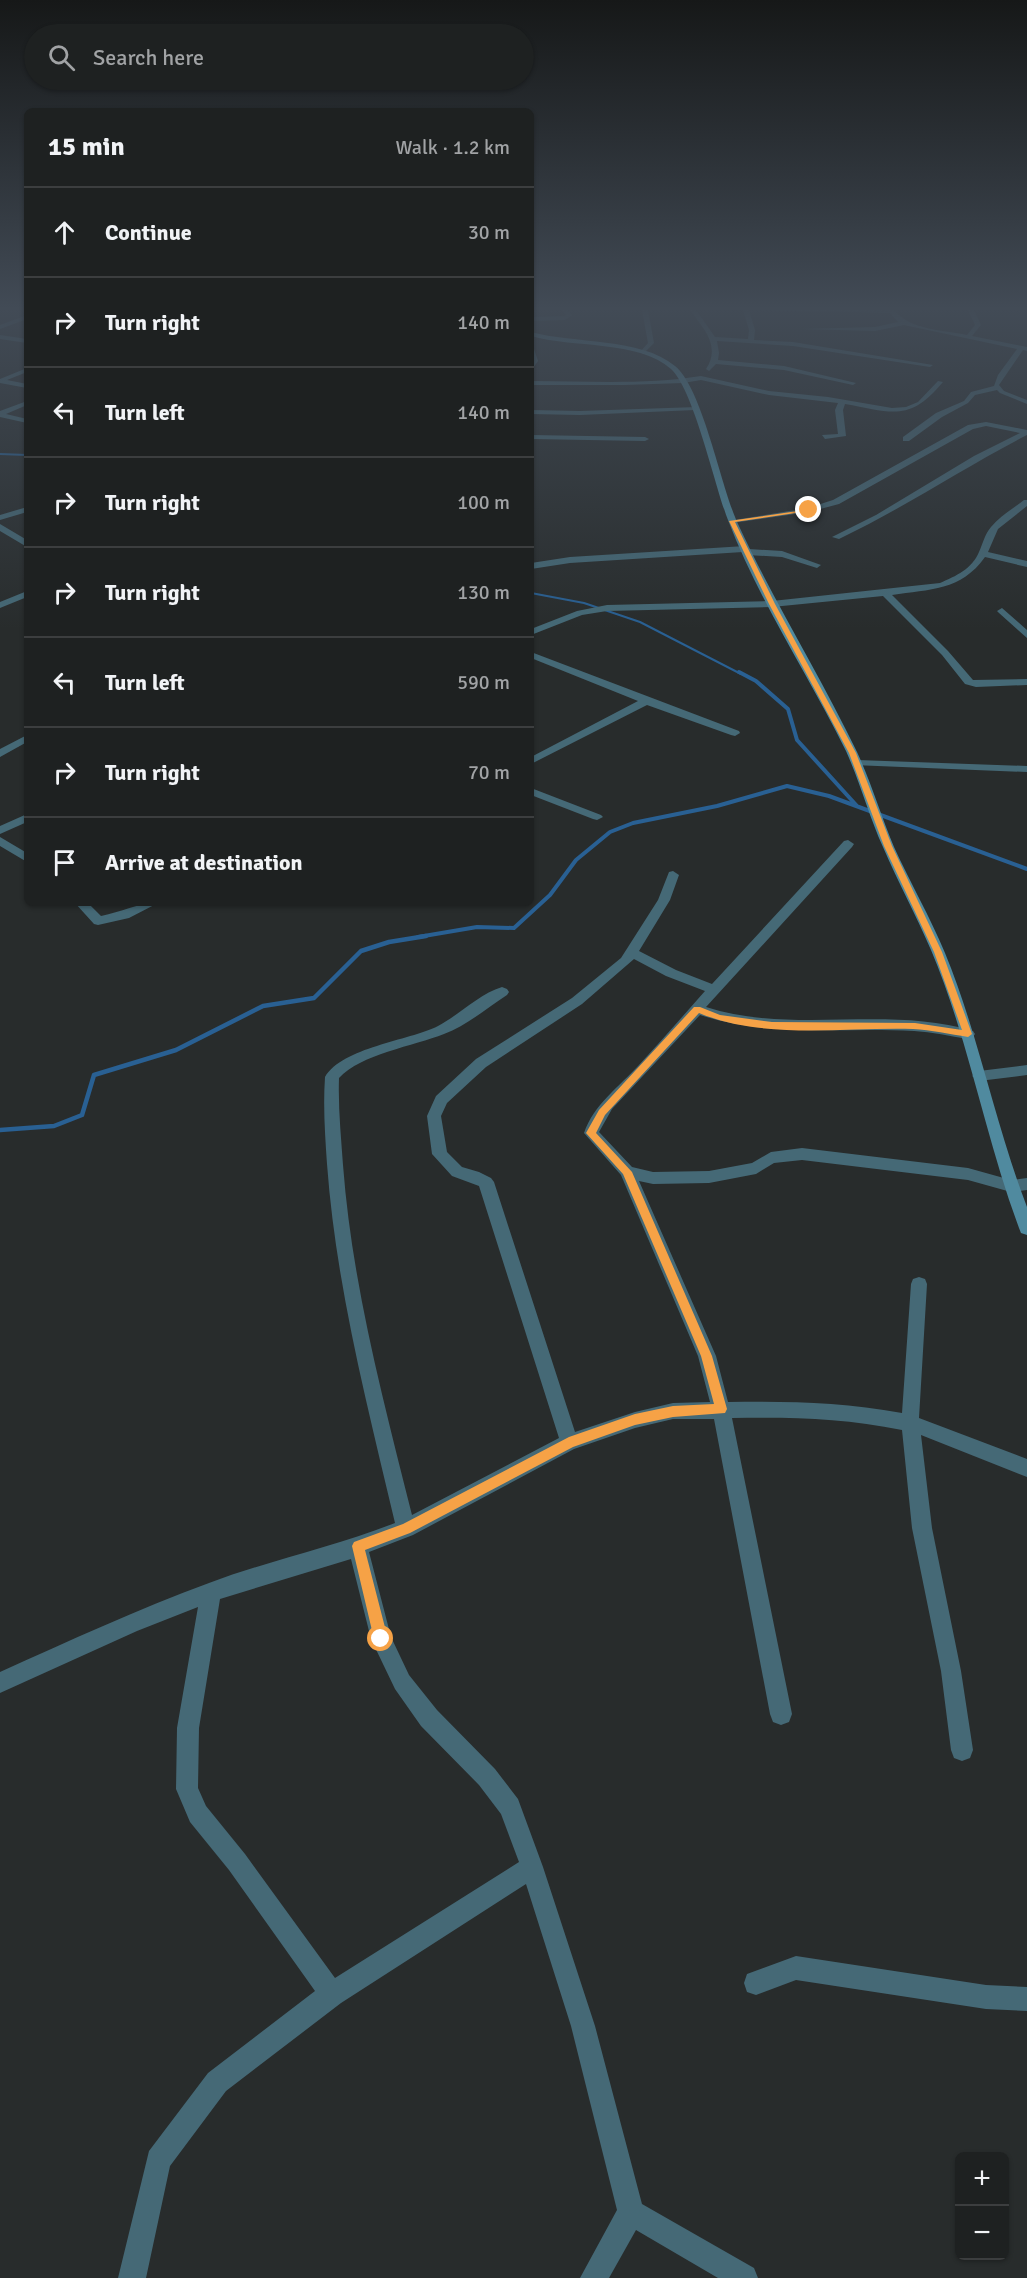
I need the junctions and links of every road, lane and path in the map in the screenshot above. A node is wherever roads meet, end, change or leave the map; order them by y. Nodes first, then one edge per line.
1 (9, 416) edge
2 (698, 416) edge
3 (840, 416) edge
4 (939, 416) edge
5 (24, 420) edge
6 (1027, 432) edge
7 (534, 437) edge
8 (825, 437) dead end
9 (645, 439) dead end
10 (906, 439) dead end
11 (1027, 502) edge
12 (24, 509) edge
13 (0, 518) edge
14 (732, 521) junction
15 (0, 527) edge
16 (836, 537) dead end
17 (24, 542) edge
18 (746, 551) junction
19 (983, 554) junction
20 (1027, 564) edge
21 (817, 565) dead end
22 (534, 566) edge
23 (885, 593) junction
24 (24, 595) edge
25 (772, 604) junction
26 (0, 605) edge
27 (1002, 611) dead end
28 (534, 631) edge
29 (1027, 635) edge
30 (534, 656) edge
31 (1027, 682) edge
32 (646, 701) junction
33 (735, 733) dead end
34 (24, 740) edge
35 (0, 754) edge
36 (534, 759) edge
37 (857, 763) junction
38 (1027, 769) edge
39 (534, 791) edge
40 (597, 817) dead end
41 (24, 819) edge
42 (0, 831) edge
43 (0, 840) edge
44 (848, 844) dead end
45 (24, 856) edge
46 (673, 874) dead end
47 (84, 906) edge
48 (145, 906) edge
49 (633, 953) junction
50 (714, 990) junction
51 (502, 992) dead end
52 (697, 1009) junction
53 (968, 1034) junction
54 (1027, 1070) edge
55 (979, 1076) junction
56 (627, 1172) junction
57 (1019, 1185) edge
58 (1027, 1228) edge
59 (919, 1284) dead end
60 (721, 1409) junction
61 (910, 1423) junction
62 (569, 1442) junction
63 (1027, 1468) edge
64 (406, 1528) junction
65 (358, 1546) junction
66 (210, 1592) junction
67 (0, 1683) edge
68 (781, 1714) dead end
69 (962, 1750) dead end
70 (532, 1868) junction
71 (756, 1983) dead end
72 (332, 1994) junction
73 (1027, 1999) edge
74 (631, 2212) junction
75 (132, 2278) edge
76 (594, 2278) edge
77 (744, 2278) edge

1 - 5 street
2 - 14 street
3 - 8 street
4 - 10 street
6 - 14 street
6 - 16 street
7 - 9 street
11 - 19 street
12 - 13 street
14 - 18 street
15 - 17 street
18 - 21 street
18 - 22 street
18 - 25 street
19 - 20 street
19 - 23 street
23 - 25 street
23 - 31 street
24 - 26 street
25 - 28 street
25 - 37 street
27 - 29 street
30 - 32 street
32 - 33 street
32 - 36 street
34 - 35 street
37 - 38 street
37 - 53 street
39 - 40 street
41 - 42 street
43 - 45 street
44 - 50 street
46 - 49 street
47 - 48 street
49 - 50 street
49 - 62 street
50 - 52 street
51 - 64 street
52 - 53 street
52 - 56 street
53 - 55 street
54 - 55 street
55 - 57 street
56 - 57 street
56 - 60 street
57 - 58 street
59 - 61 street
60 - 61 street
60 - 62 street
60 - 68 street
61 - 63 street
61 - 69 street
62 - 64 street
64 - 65 street
65 - 66 street
65 - 70 street
66 - 67 street
66 - 72 street
70 - 72 street
70 - 74 street
71 - 73 street
72 - 75 street
74 - 76 street
74 - 77 street

